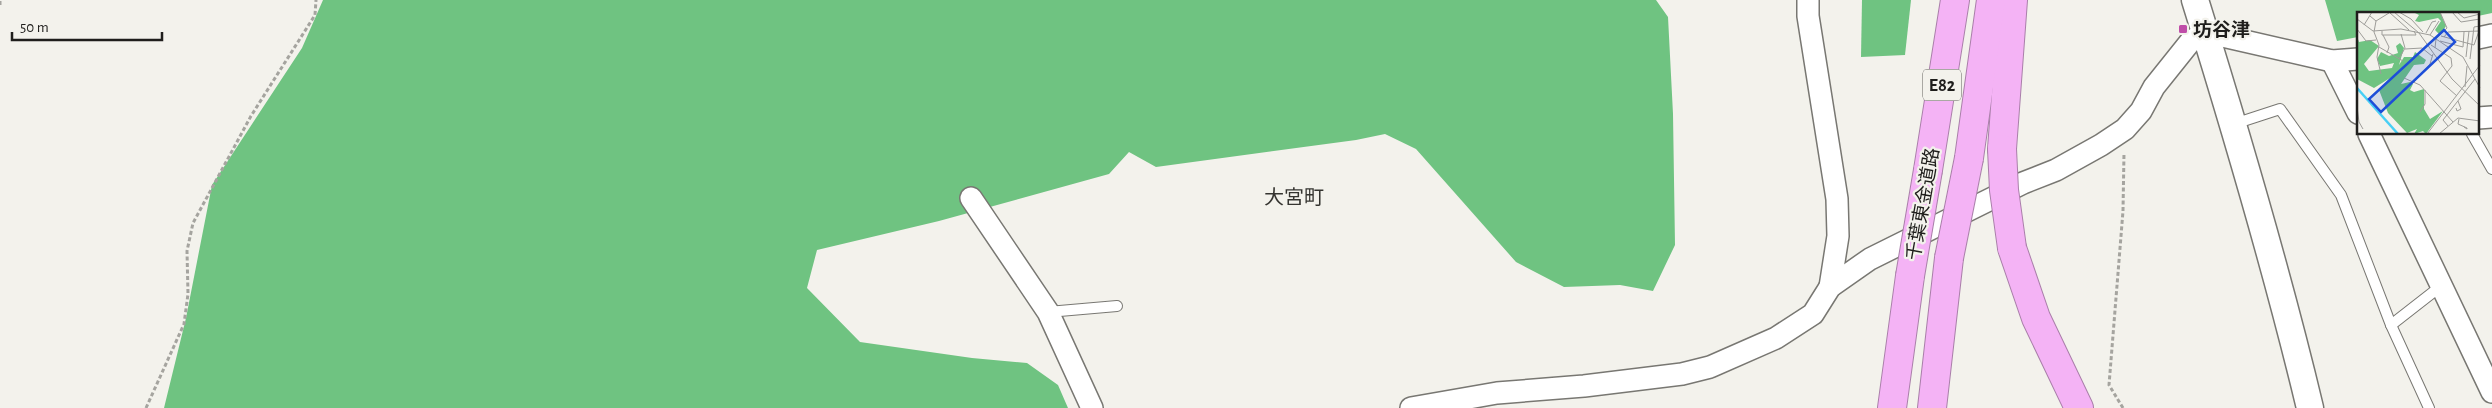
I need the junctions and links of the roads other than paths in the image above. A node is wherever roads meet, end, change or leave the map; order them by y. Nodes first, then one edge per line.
1 (1808, 0) edge
2 (1955, 0) edge
3 (1991, 0) edge
4 (2013, 0) edge
5 (2195, 0) edge
6 (2205, 32) junction
7 (2357, 59) edge
8 (2332, 61) junction
9 (2357, 111) edge
10 (2234, 124) junction
11 (2375, 135) edge
12 (2473, 135) edge
13 (2492, 169) edge
14 (971, 198) dead end
15 (2441, 286) junction
16 (1830, 287) junction
17 (1117, 306) dead end
18 (1048, 312) junction
19 (2391, 325) junction
20 (2492, 392) edge
21 (1092, 408) edge
22 (1411, 408) edge
23 (1892, 408) edge
24 (1932, 408) edge
25 (2079, 408) edge
26 (2310, 408) edge
27 (2429, 408) edge

1 - 16 street
2 - 23 highway, 千葉東金道路 / E82, bridge
3 - 24 highway, 千葉東金道路 / E82, bridge
4 - 25 highway, bridge
5 - 6 street
6 - 8 street
6 - 10 street
6 - 16 street
7 - 8 street
8 - 9 street
10 - 19 lane
10 - 26 street
11 - 15 street
12 - 13 lane
14 - 18 street
15 - 19 lane
15 - 20 street
16 - 22 street
17 - 18 lane
18 - 21 street
19 - 27 lane

